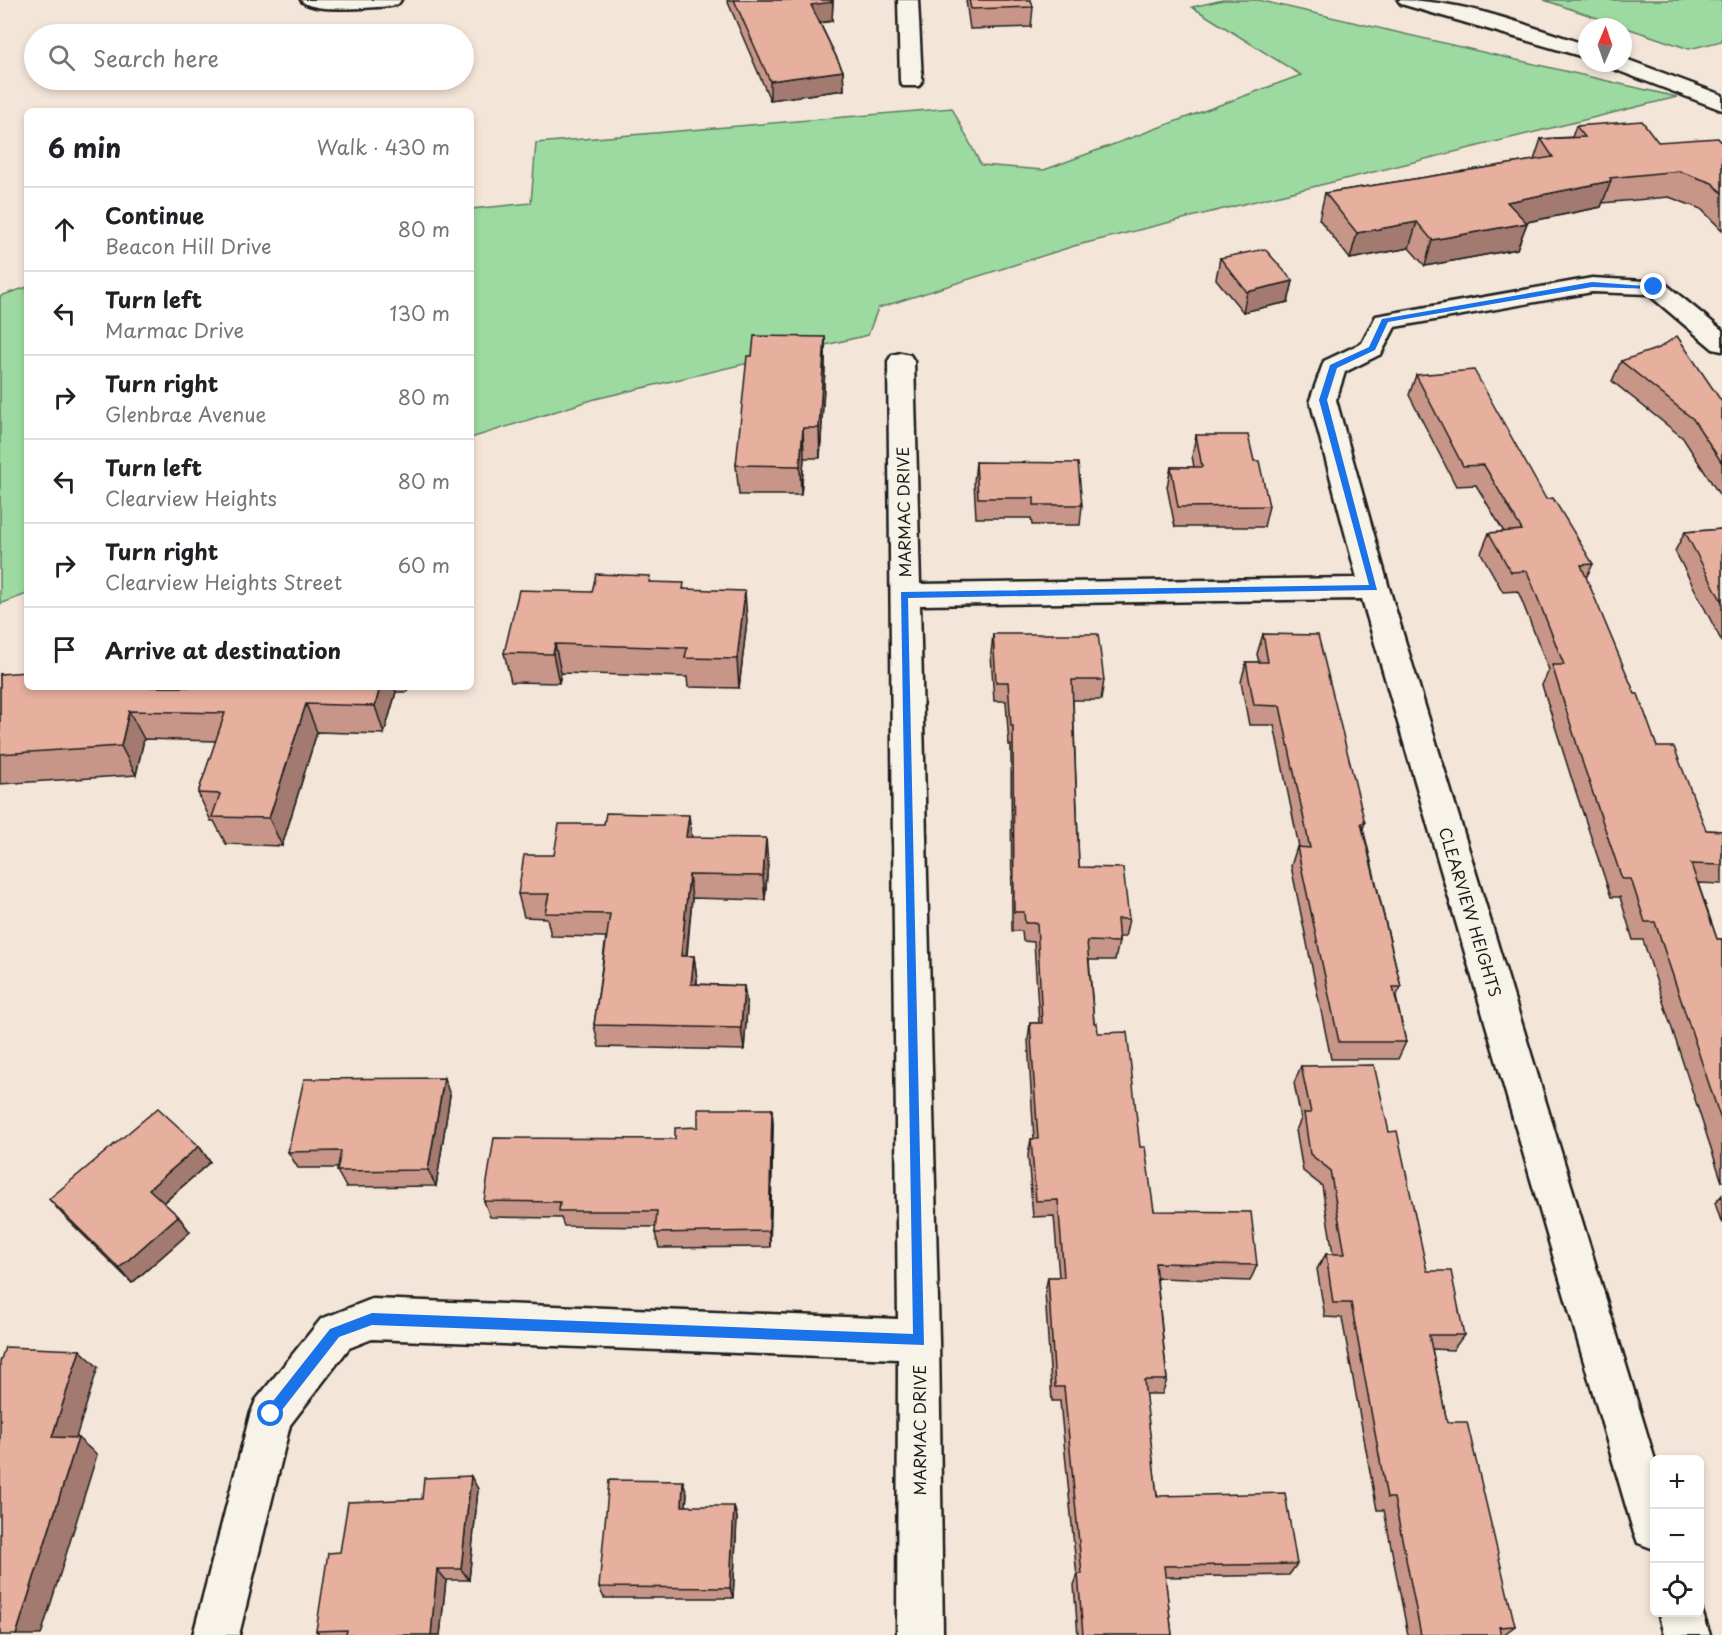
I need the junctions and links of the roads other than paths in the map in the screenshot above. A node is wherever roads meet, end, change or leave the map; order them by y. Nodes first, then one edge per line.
1 (311, 0) edge
2 (391, 0) edge
3 (908, 0) edge
4 (1408, 0) edge
5 (1578, 49) edge
6 (1632, 68) edge
7 (911, 81) dead end
8 (1722, 103) edge
9 (1722, 343) edge
10 (901, 361) dead end
11 (1374, 588) junction
12 (904, 595) junction
13 (919, 1340) junction
14 (1650, 1514) edge
15 (1682, 1617) edge
16 (216, 1635) edge
17 (920, 1635) edge
18 (1687, 1635) edge

1 - 2 street
3 - 7 street
4 - 5 street
6 - 8 street
9 - 11 street, CLEARVIEW HEIGHTS
10 - 12 street, MARMAC DRIVE
11 - 12 street
11 - 14 street, CLEARVIEW HEIGHTS
12 - 13 street, MARMAC DRIVE
13 - 16 street
13 - 17 street, MARMAC DRIVE
15 - 18 street

